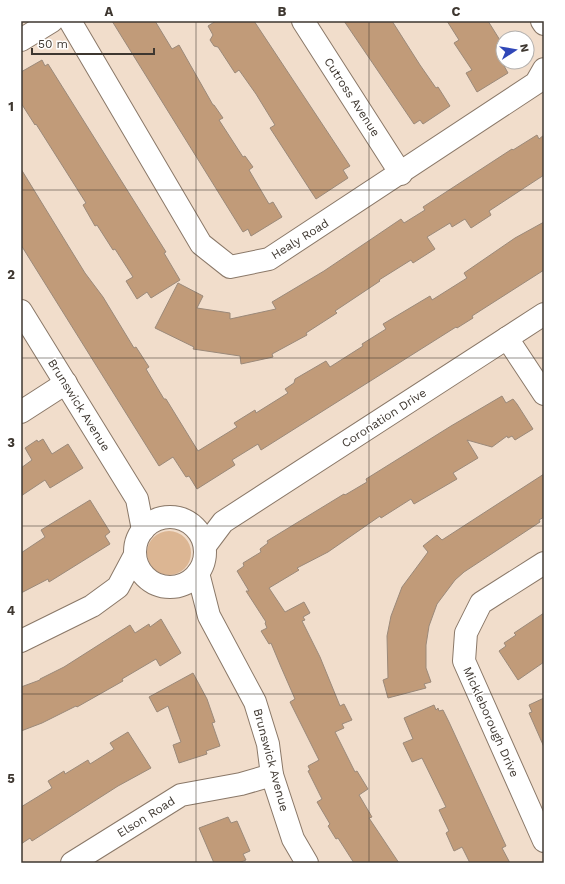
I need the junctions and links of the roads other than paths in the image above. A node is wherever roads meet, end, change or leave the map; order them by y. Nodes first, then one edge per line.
1 (52, 21) edge
2 (70, 21) edge
3 (303, 21) edge
4 (542, 21) edge
5 (544, 24) edge
6 (21, 40) edge
7 (544, 69) edge
8 (401, 174) junction
9 (21, 311) edge
10 (544, 314) edge
11 (507, 338) junction
12 (66, 383) junction
13 (544, 394) edge
14 (21, 412) edge
15 (137, 498) junction
16 (166, 517) junction
17 (223, 522) junction
18 (190, 523) junction
19 (143, 530) junction
20 (204, 546) junction
21 (135, 555) junction
22 (544, 563) edge
23 (198, 573) junction
24 (164, 585) junction
25 (118, 587) junction
26 (208, 616) junction
27 (21, 641) edge
28 (272, 775) junction
29 (544, 841) edge
30 (72, 863) edge
31 (307, 863) edge

1 - 6 street
2 - 8 street, Healy Road
3 - 8 street, Cutross Avenue
4 - 5 street
7 - 8 street, Healy Road
9 - 12 street, Brunswick Avenue
10 - 11 street, Coronation Drive
11 - 13 street
11 - 17 street, Coronation Drive
12 - 14 street
12 - 15 street, Brunswick Avenue
15 - 16 street, Brunswick Avenue
15 - 19 street, Brunswick Avenue
16 - 18 street
16 - 19 street
17 - 18 street
17 - 20 street, Coronation Drive
18 - 20 street
19 - 21 street
20 - 23 street
21 - 24 street
21 - 25 street
22 - 29 street, Mickleborough Drive
23 - 24 street
23 - 26 street, Brunswick Avenue
24 - 25 street
24 - 26 street, Brunswick Avenue
25 - 27 street
26 - 28 street, Brunswick Avenue
28 - 30 street, Elson Road
28 - 31 street, Brunswick Avenue

